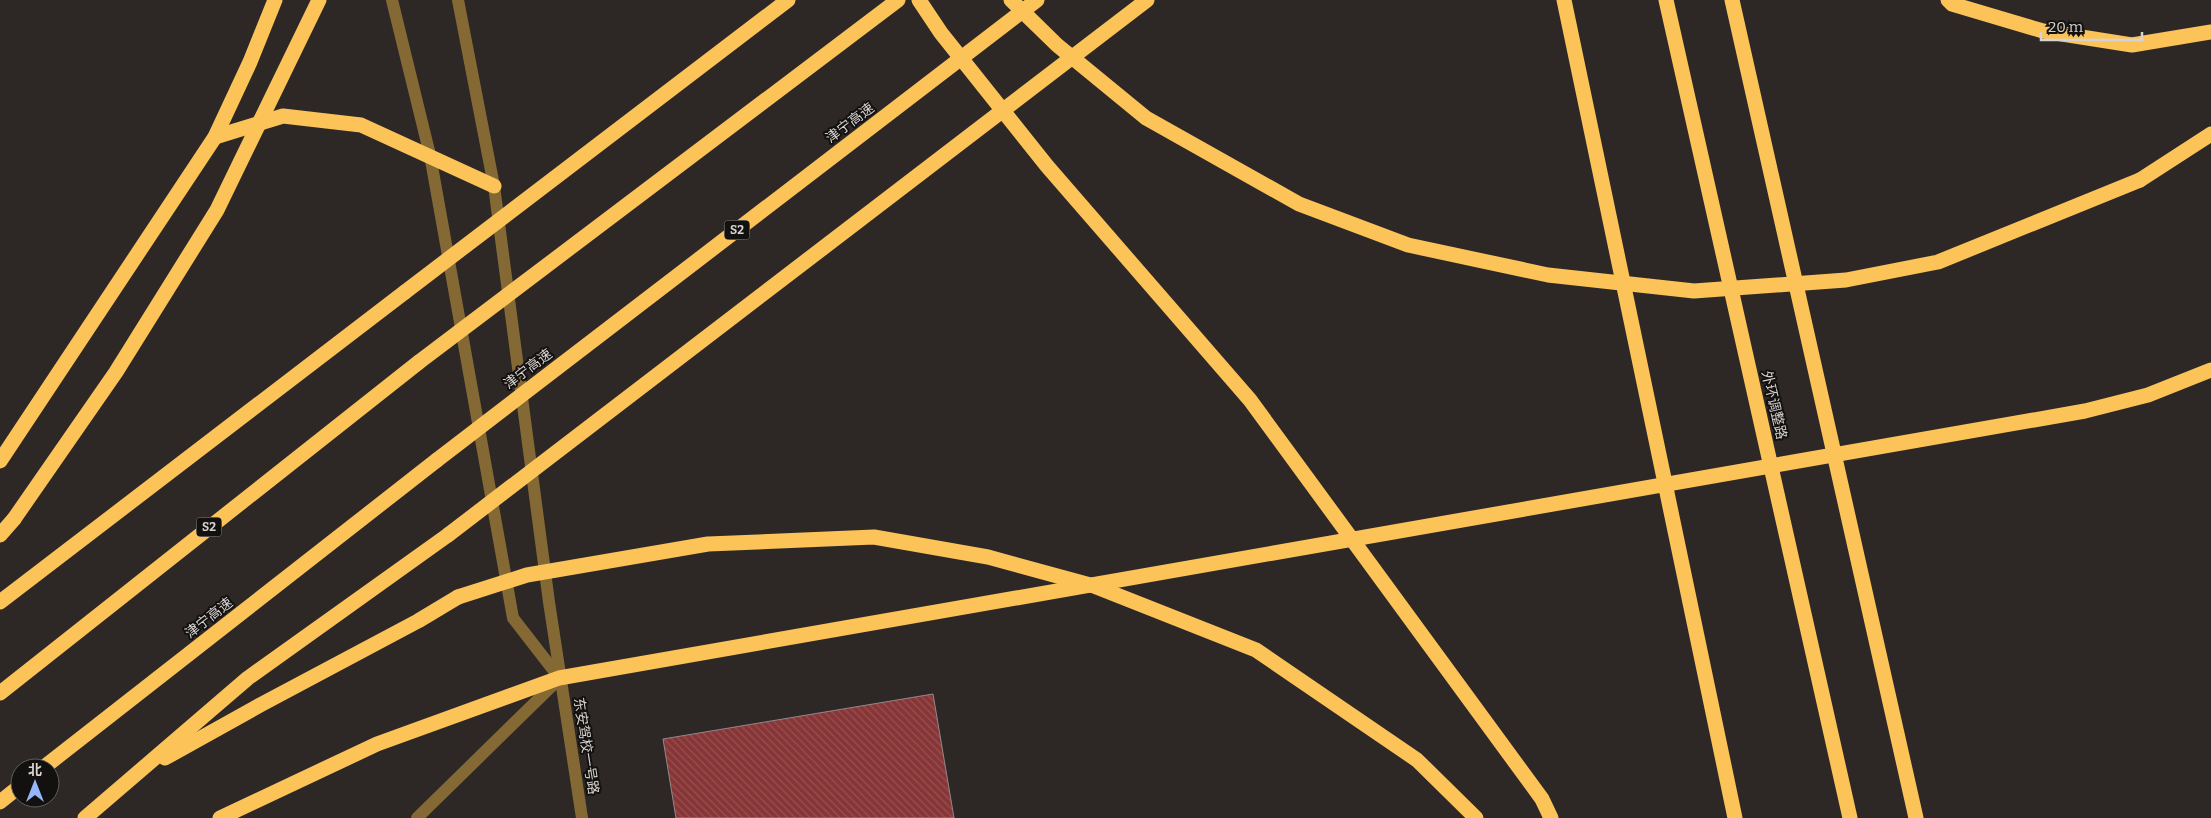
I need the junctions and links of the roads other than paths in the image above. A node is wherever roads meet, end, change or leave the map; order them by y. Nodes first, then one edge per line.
1 (275, 0) edge
2 (319, 0) edge
3 (392, 0) edge
4 (458, 0) edge
5 (788, 0) edge
6 (898, 0) edge
7 (919, 0) edge
8 (1011, 0) edge
9 (1037, 0) edge
10 (1147, 0) edge
11 (1564, 0) edge
12 (1666, 0) edge
13 (1732, 0) edge
14 (1948, 0) edge
15 (2211, 32) edge
16 (2211, 134) edge
17 (215, 137) junction
18 (430, 155) junction
19 (494, 186) junction
20 (2211, 370) edge
21 (0, 461) edge
22 (0, 535) edge
23 (0, 602) edge
24 (560, 678) junction
25 (0, 693) edge
26 (56, 758) edge
27 (138, 774) junction
28 (10, 794) edge
29 (0, 802) edge
30 (84, 818) edge
31 (220, 818) edge
32 (417, 818) edge
33 (582, 818) edge
34 (1476, 818) edge
35 (1551, 818) edge
36 (1735, 818) edge
37 (1850, 818) edge
38 (1916, 818) edge

1 - 17 highway
2 - 22 highway, bridge
3 - 18 street
4 - 19 street, 东安驾校一号路
5 - 23 highway, bridge
6 - 25 highway, S2, bridge
7 - 35 highway, bridge
8 - 16 highway, bridge
9 - 26 highway, 津宁高速 / S2, bridge
10 - 27 highway, bridge
11 - 36 highway, bridge
12 - 37 highway, 外环调整路, bridge
13 - 38 highway, bridge
14 - 15 highway
17 - 18 highway
17 - 21 highway
18 - 19 highway
18 - 24 street
19 - 24 street, 东安驾校一号路
20 - 24 highway
24 - 31 highway
24 - 32 street
24 - 33 street, 东安驾校一号路
27 - 30 highway
27 - 34 highway, bridge
28 - 29 highway

